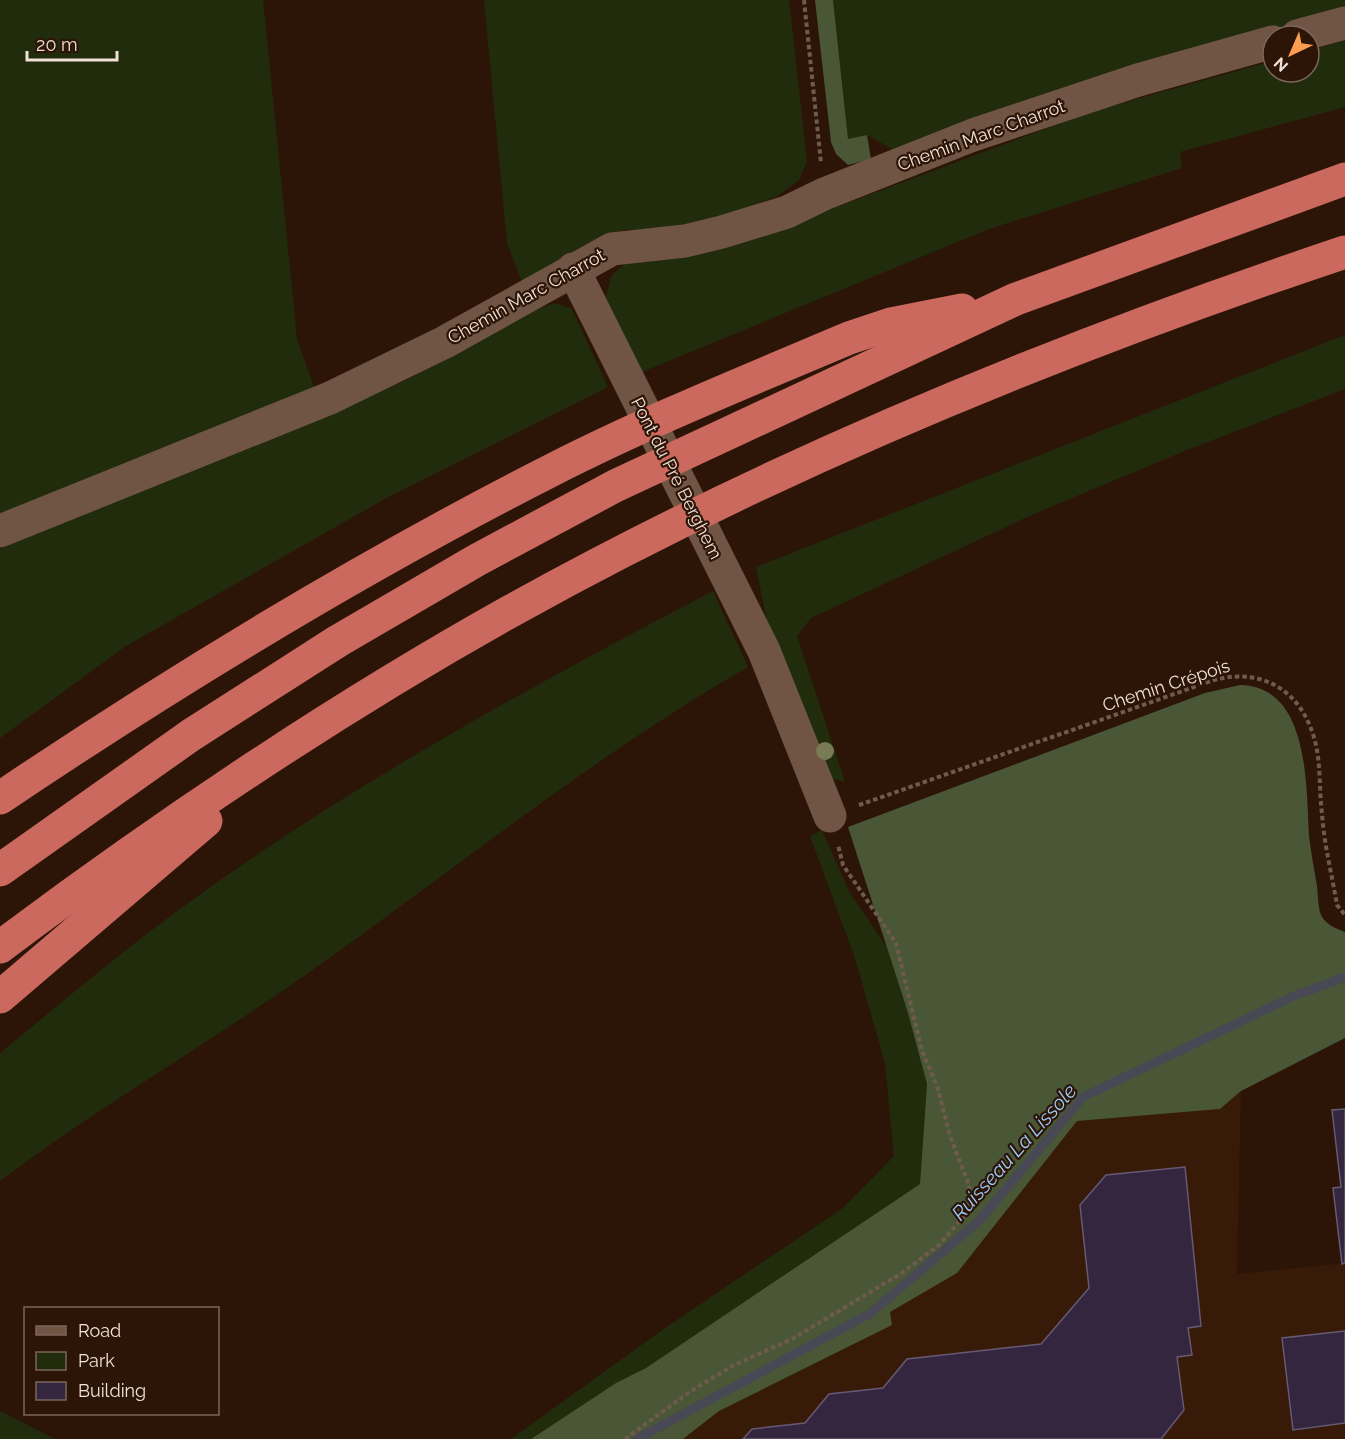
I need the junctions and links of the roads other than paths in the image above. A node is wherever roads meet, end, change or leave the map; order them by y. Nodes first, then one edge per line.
1 (1345, 23) edge
2 (1321, 29) edge
3 (1261, 45) edge
4 (1345, 179) edge
5 (1345, 252) edge
6 (573, 269) junction
7 (1016, 299) junction
8 (0, 531) edge
9 (321, 724) junction
10 (0, 798) edge
11 (830, 816) road end
12 (0, 870) edge
13 (0, 947) edge
14 (0, 997) edge

1 - 2 street
3 - 6 street, Chemin Marc Charrot
4 - 7 highway
5 - 9 highway
6 - 8 street, Chemin Marc Charrot
6 - 11 street, Pont du Pré Berghem
7 - 10 highway
7 - 12 highway
9 - 13 highway
9 - 14 highway

